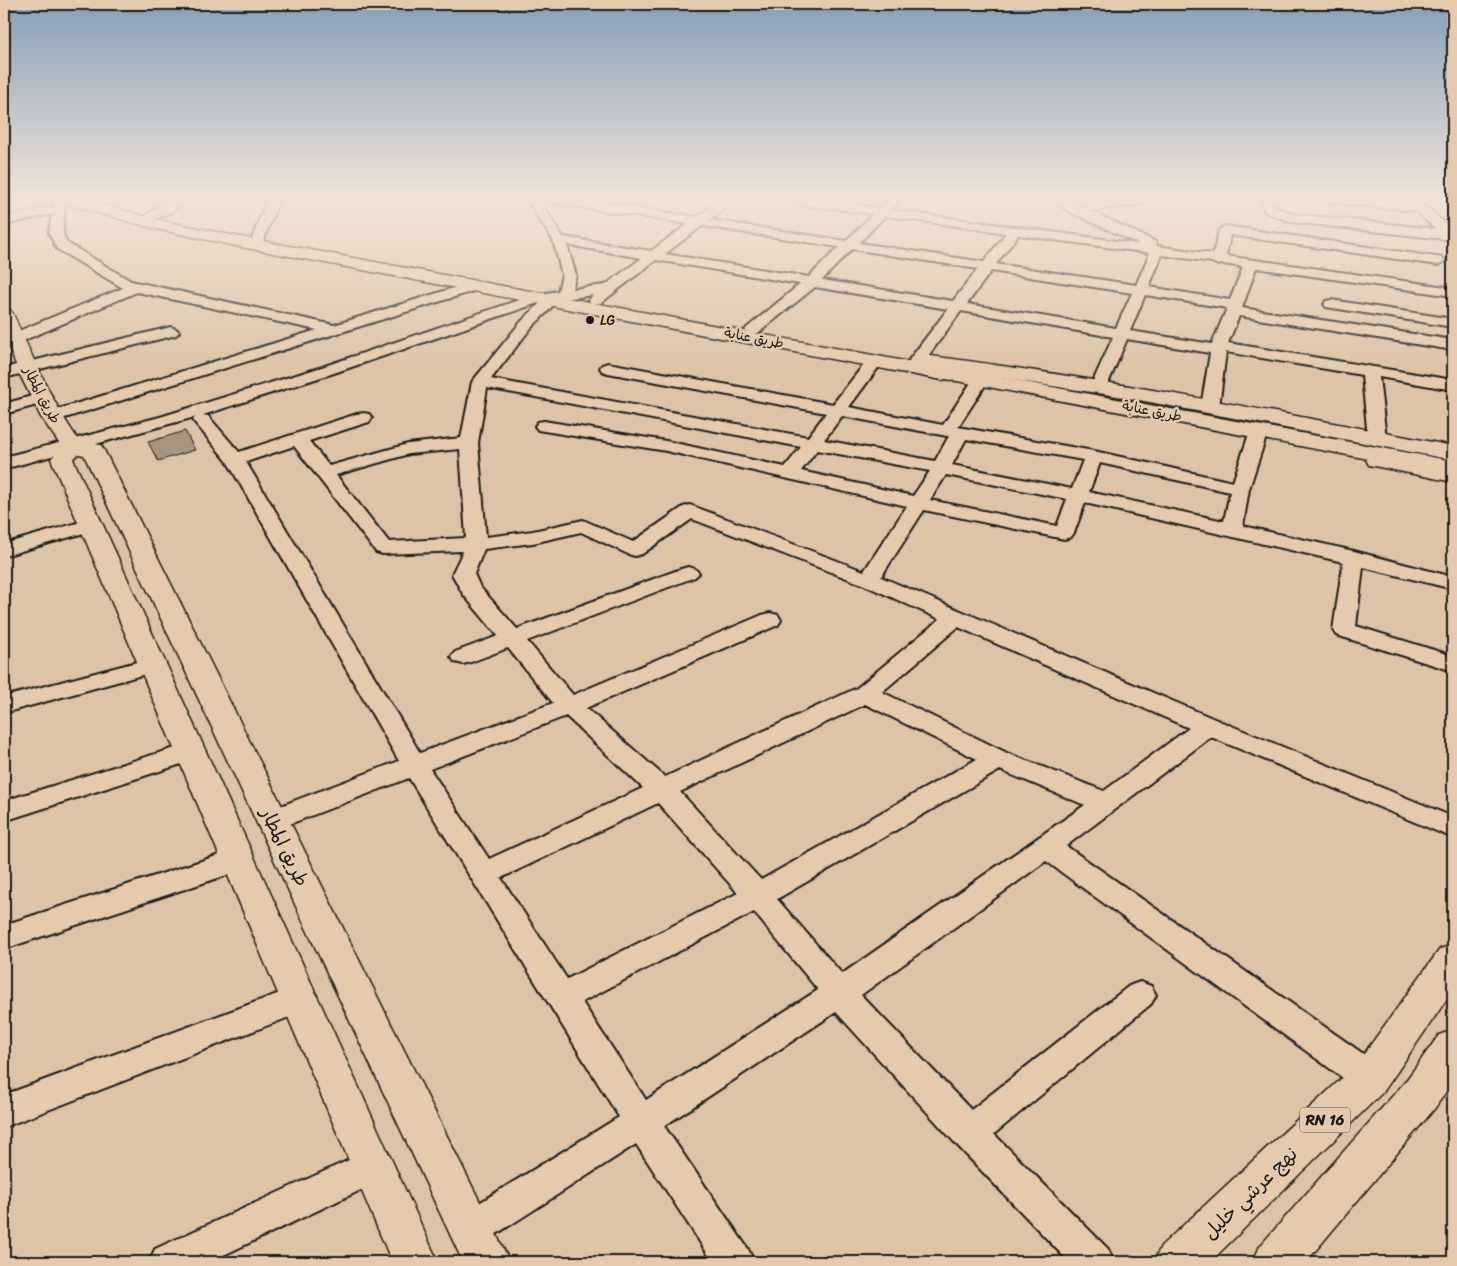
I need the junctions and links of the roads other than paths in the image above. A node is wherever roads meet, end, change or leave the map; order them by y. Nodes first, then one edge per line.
1 (79, 256) edge
2 (319, 256) edge
3 (340, 256) edge
4 (564, 256) edge
5 (647, 256) edge
6 (839, 256) edge
7 (915, 256) edge
8 (994, 256) edge
9 (1162, 256) edge
10 (1185, 256) edge
11 (1219, 256) edge
12 (1443, 256) edge
13 (652, 257) junction
14 (1218, 261) junction
15 (1250, 266) junction
16 (985, 267) junction
17 (812, 282) junction
18 (475, 286) junction
19 (136, 287) junction
20 (1139, 290) junction
21 (1449, 292) edge
22 (602, 295) junction
23 (551, 300) junction
24 (1331, 304) dead end
25 (957, 306) junction
26 (1234, 308) junction
27 (4, 314) edge
28 (1453, 323) edge
29 (334, 330) junction
30 (753, 330) junction
31 (171, 332) dead end
32 (1122, 333) junction
33 (9, 340) edge
34 (1453, 345) edge
35 (1218, 348) junction
36 (875, 361) junction
37 (916, 364) junction
38 (27, 367) junction
39 (608, 368) dead end
40 (1370, 372) junction
41 (4, 373) edge
42 (980, 381) junction
43 (480, 382) junction
44 (1453, 385) edge
45 (1099, 386) junction
46 (42, 398) junction
47 (1210, 407) junction
48 (4, 408) edge
49 (838, 411) junction
50 (52, 417) junction
51 (363, 418) dead end
52 (202, 420) junction
53 (544, 426) dead end
54 (954, 432) junction
55 (1257, 437) junction
56 (298, 439) junction
57 (1378, 439) junction
58 (469, 443) junction
59 (812, 443) junction
60 (76, 452) junction
61 (1453, 453) edge
62 (1094, 456) junction
63 (235, 458) junction
64 (1453, 462) edge
65 (4, 464) edge
66 (942, 468) junction
67 (1453, 468) edge
68 (324, 473) junction
69 (4, 474) edge
70 (789, 474) junction
71 (1453, 475) edge
72 (1240, 489) junction
73 (1078, 497) junction
74 (919, 503) junction
75 (91, 525) junction
76 (1232, 529) junction
77 (476, 544) junction
78 (4, 550) edge
79 (1354, 557) junction
80 (688, 572) dead end
81 (869, 580) junction
82 (1453, 583) edge
83 (956, 617) junction
84 (770, 620) dead end
85 (512, 639) junction
86 (463, 658) dead end
87 (1453, 664) edge
88 (152, 665) junction
89 (865, 694) junction
90 (4, 705) edge
91 (569, 706) junction
92 (1208, 726) junction
93 (191, 752) junction
94 (998, 759) junction
95 (414, 765) junction
96 (662, 790) junction
97 (1107, 802) junction
98 (4, 811) edge
99 (272, 820) junction
100 (1453, 828) edge
101 (1045, 846) junction
102 (238, 860) junction
103 (483, 874) junction
104 (758, 896) junction
105 (4, 938) edge
106 (1453, 960) edge
107 (838, 994) junction
108 (1140, 995) dead end
109 (562, 997) junction
110 (299, 999) junction
111 (1453, 1048) edge
112 (1370, 1078) junction
113 (4, 1111) edge
114 (641, 1122) junction
115 (969, 1133) junction
116 (372, 1166) junction
117 (471, 1229) junction
118 (168, 1262) edge
119 (415, 1262) edge
120 (487, 1262) edge
121 (735, 1262) edge
122 (1094, 1262) edge
123 (1177, 1262) edge
124 (1276, 1262) edge

1 - 19 street
2 - 18 main road, طريق عنابة
3 - 23 main road, طريق عنابة
4 - 23 street
5 - 13 street
6 - 17 street
7 - 16 street
8 - 16 street
9 - 20 street
10 - 14 street
11 - 14 street
12 - 21 street
13 - 17 street
13 - 22 street
14 - 15 street
15 - 21 street
15 - 26 street
16 - 20 street
16 - 25 street
17 - 25 street
17 - 30 street
18 - 23 main road, طريق عنابة
18 - 29 street
19 - 29 street
19 - 33 street
20 - 26 street
20 - 32 street
22 - 23 main road, طريق عنابة
22 - 30 main road, طريق عنابة
23 - 36 main road, طريق عنابة
23 - 43 street
23 - 52 street
23 - 60 street
24 - 28 street
25 - 32 street
25 - 37 street
26 - 34 street
26 - 35 street
27 - 33 main road, طريق المطار
29 - 50 street
30 - 37 main road, طريق عنابة
31 - 38 street
32 - 35 street
32 - 45 street
33 - 38 main road, طريق المطار
35 - 40 street
35 - 47 street
36 - 37 main road, طريق عنابة
36 - 49 street
37 - 42 main road
37 - 45 main road
37 - 64 main road, طريق عنابة
37 - 67 main road, طريق عنابة
38 - 41 street
38 - 46 main road, طريق المطار
39 - 49 street
40 - 44 street
40 - 57 street
42 - 54 street
42 - 55 main road
43 - 58 street
43 - 59 street
45 - 47 main road
46 - 48 street
46 - 50 main road, طريق المطار
47 - 57 main road
49 - 54 street
49 - 59 street
50 - 60 main road, طريق المطار
51 - 56 street
52 - 60 street
52 - 63 street
53 - 70 street
54 - 62 street
54 - 66 street
55 - 71 main road
55 - 72 street
56 - 63 street
56 - 68 street
57 - 61 main road
58 - 68 street
58 - 77 street
59 - 66 street
59 - 70 street
60 - 65 street
60 - 69 street
60 - 75 main road, طريق المطار
60 - 99 main road, طريق المطار
62 - 72 street
62 - 73 street
63 - 95 street
66 - 73 street
66 - 74 street
68 - 77 street
70 - 74 street
72 - 76 street
73 - 74 street
73 - 76 street
74 - 81 street
75 - 78 street
75 - 88 main road, طريق المطار
76 - 79 street
77 - 81 street
77 - 85 street
79 - 82 street
79 - 87 street
80 - 85 street
81 - 83 street
83 - 89 street
83 - 92 street
84 - 91 street
85 - 86 street
85 - 91 street
88 - 90 street
88 - 93 main road, طريق المطار
89 - 94 street
89 - 96 street
91 - 95 street
91 - 96 street
92 - 97 street
92 - 100 street
93 - 98 street
93 - 102 main road, طريق المطار
94 - 97 street
94 - 104 street
95 - 99 street
95 - 103 street
96 - 103 street
96 - 104 street
97 - 101 street
99 - 117 main road, طريق المطار
101 - 107 street
101 - 112 street
102 - 105 street
102 - 110 main road, طريق المطار
103 - 109 street
104 - 107 street
104 - 109 street
106 - 112 main road, نهج عرشي خليل / RN 16
107 - 114 street
107 - 115 street
108 - 115 street
109 - 114 street
110 - 113 street
110 - 116 main road, طريق المطار
111 - 124 main road
112 - 123 main road, نهج عرشي خليل / RN 16
114 - 117 street
114 - 121 street
115 - 122 street
116 - 118 street
116 - 119 main road, طريق المطار
117 - 120 main road, طريق المطار

